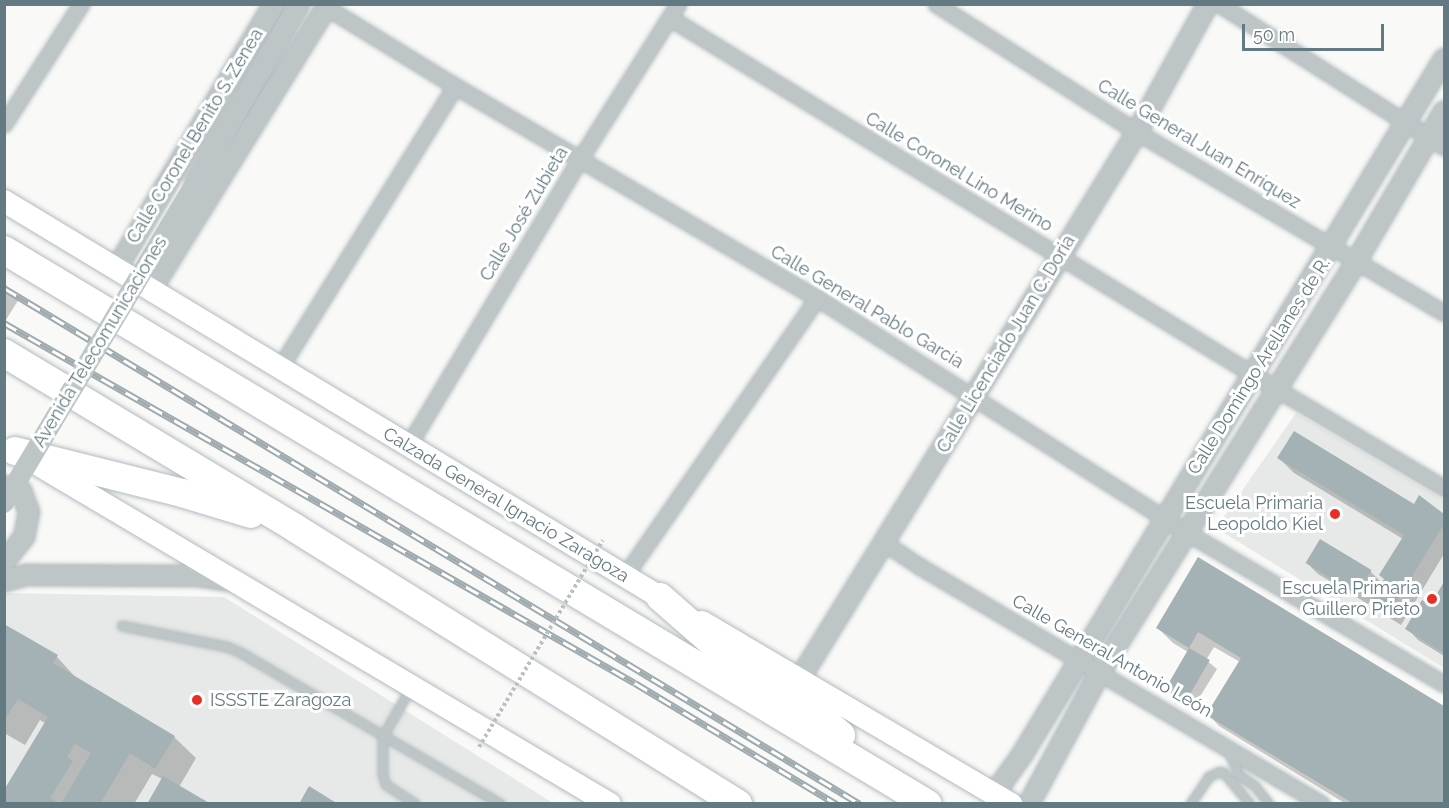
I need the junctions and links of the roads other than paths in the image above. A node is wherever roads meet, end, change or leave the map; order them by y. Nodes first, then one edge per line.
1 (81, 4) edge
2 (274, 4) edge
3 (299, 4) edge
4 (678, 4) edge
5 (936, 4) edge
6 (1208, 4) edge
7 (1219, 4) edge
8 (327, 6) edge
9 (670, 18) junction
10 (1444, 59) edge
11 (455, 86) junction
12 (1444, 112) edge
13 (1407, 123) junction
14 (4, 124) edge
15 (1137, 132) junction
16 (1437, 142) edge
17 (580, 159) junction
18 (196, 182) joint
19 (4, 201) edge
20 (154, 205) junction
21 (191, 226) junction
22 (1332, 248) junction
23 (4, 250) edge
24 (1059, 257) junction
25 (1357, 260) junction
26 (117, 268) junction
27 (152, 290) junction
28 (817, 298) junction
29 (1444, 313) edge
30 (4, 353) edge
31 (279, 369) junction
32 (1252, 372) junction
33 (1275, 388) junction
34 (976, 396) junction
35 (408, 446) junction
36 (10, 448) edge
37 (4, 486) edge
38 (1444, 488) edge
39 (4, 503) edge
40 (1166, 518) junction
41 (295, 528) junction
42 (1186, 532) junction
43 (883, 542) junction
44 (4, 562) edge
45 (624, 577) junction
46 (4, 581) edge
47 (242, 586) junction
48 (660, 597) junction
49 (123, 626) dead end
50 (1080, 661) junction
51 (1100, 672) junction
52 (799, 680) junction
53 (1444, 684) edge
54 (412, 685) junction
55 (382, 737) junction
56 (1227, 746) junction
57 (1022, 755) junction
58 (1047, 767) junction
59 (585, 796) edge
60 (1003, 799) edge
61 (921, 800) edge
62 (415, 804) edge
63 (500, 804) edge
64 (610, 804) edge
65 (738, 804) edge
66 (1029, 804) edge
67 (1191, 804) edge
68 (1250, 804) edge
69 (1269, 804) edge
70 (1322, 804) edge

1 - 14 street
2 - 20 street, Calle Coronel Benito S. Zenea
3 - 18 street, Calle Coronel Benito S. Zenea
4 - 9 street, Calle José Zubieta
5 - 15 street, Calle General Juan Enríquez
6 - 15 street, Calle Licenciado Juan C. Doria
7 - 13 street
8 - 11 street, Calle General Pablo García
8 - 21 street
9 - 17 street, Calle José Zubieta
9 - 24 street, Calle Coronel Lino Merino
10 - 13 street, Calle Domingo Arellanes de R.
11 - 17 street, Calle General Pablo García
11 - 31 street
12 - 16 street, Calle Domingo Arellanes de R.
13 - 16 street
13 - 22 street, Calle Domingo Arellanes de R.
15 - 22 street, Calle General Juan Enríquez
15 - 24 street, Calle Licenciado Juan C. Doria
16 - 25 street, Calle Domingo Arellanes de R.
17 - 28 street, Calle General Pablo García
17 - 35 street, Calle José Zubieta
18 - 39 street, Avenida Telecomunicaciones, bridge
19 - 26 main road, Calzada General Ignacio Zaragoza
20 - 21 street
20 - 26 street, Calle Coronel Benito S. Zenea
21 - 27 street
22 - 25 street, Calle General Juan Enríquez
22 - 32 street, Calle Domingo Arellanes de R.
23 - 61 highway
24 - 32 street, Calle Coronel Lino Merino
24 - 34 street, Calle Licenciado Juan C. Doria
25 - 29 street, Calle General Juan Enríquez
25 - 33 street, Calle Domingo Arellanes de R.
26 - 27 main road, Calzada General Ignacio Zaragoza
27 - 31 main road, Calzada General Ignacio Zaragoza
28 - 34 street, Calle General Pablo García
28 - 45 street
30 - 41 highway
31 - 35 main road, Calzada General Ignacio Zaragoza
32 - 33 street, Calle Coronel Lino Merino
32 - 40 street, Calle Domingo Arellanes de R.
33 - 38 street, Calle Coronel Lino Merino
33 - 42 street, Calle Domingo Arellanes de R.
34 - 40 street, Calle General Pablo García
34 - 43 street, Calle Licenciado Juan C. Doria
35 - 45 main road, Calzada General Ignacio Zaragoza
36 - 41 highway
36 - 47 main road
37 - 44 street
40 - 42 street, Calle General Pablo García
40 - 50 street, Calle Domingo Arellanes de R.
41 - 65 highway
42 - 51 street, Calle Domingo Arellanes de R.
42 - 53 street, Calle General Pablo García
43 - 50 street, Calle General Antonio León
43 - 52 street, Calle Licenciado Juan C. Doria
45 - 48 main road, Calzada General Ignacio Zaragoza
46 - 47 street
47 - 54 main road
48 - 52 main road, Calzada General Ignacio Zaragoza
48 - 61 highway
49 - 55 lane
50 - 51 street, Calle General Antonio León
50 - 57 street, Calle Domingo Arellanes de R.
51 - 56 street, Calle General Antonio León
51 - 58 street, Calle Domingo Arellanes de R.
52 - 60 main road, Calzada General Ignacio Zaragoza
54 - 55 lane
54 - 59 main road
55 - 62 lane
55 - 63 lane
56 - 69 lane
56 - 70 street, Calle General Antonio León
57 - 58 street
57 - 60 street, Calle Domingo Arellanes de R.
58 - 66 street, Calle Domingo Arellanes de R.
59 - 64 main road
67 - 68 lane

